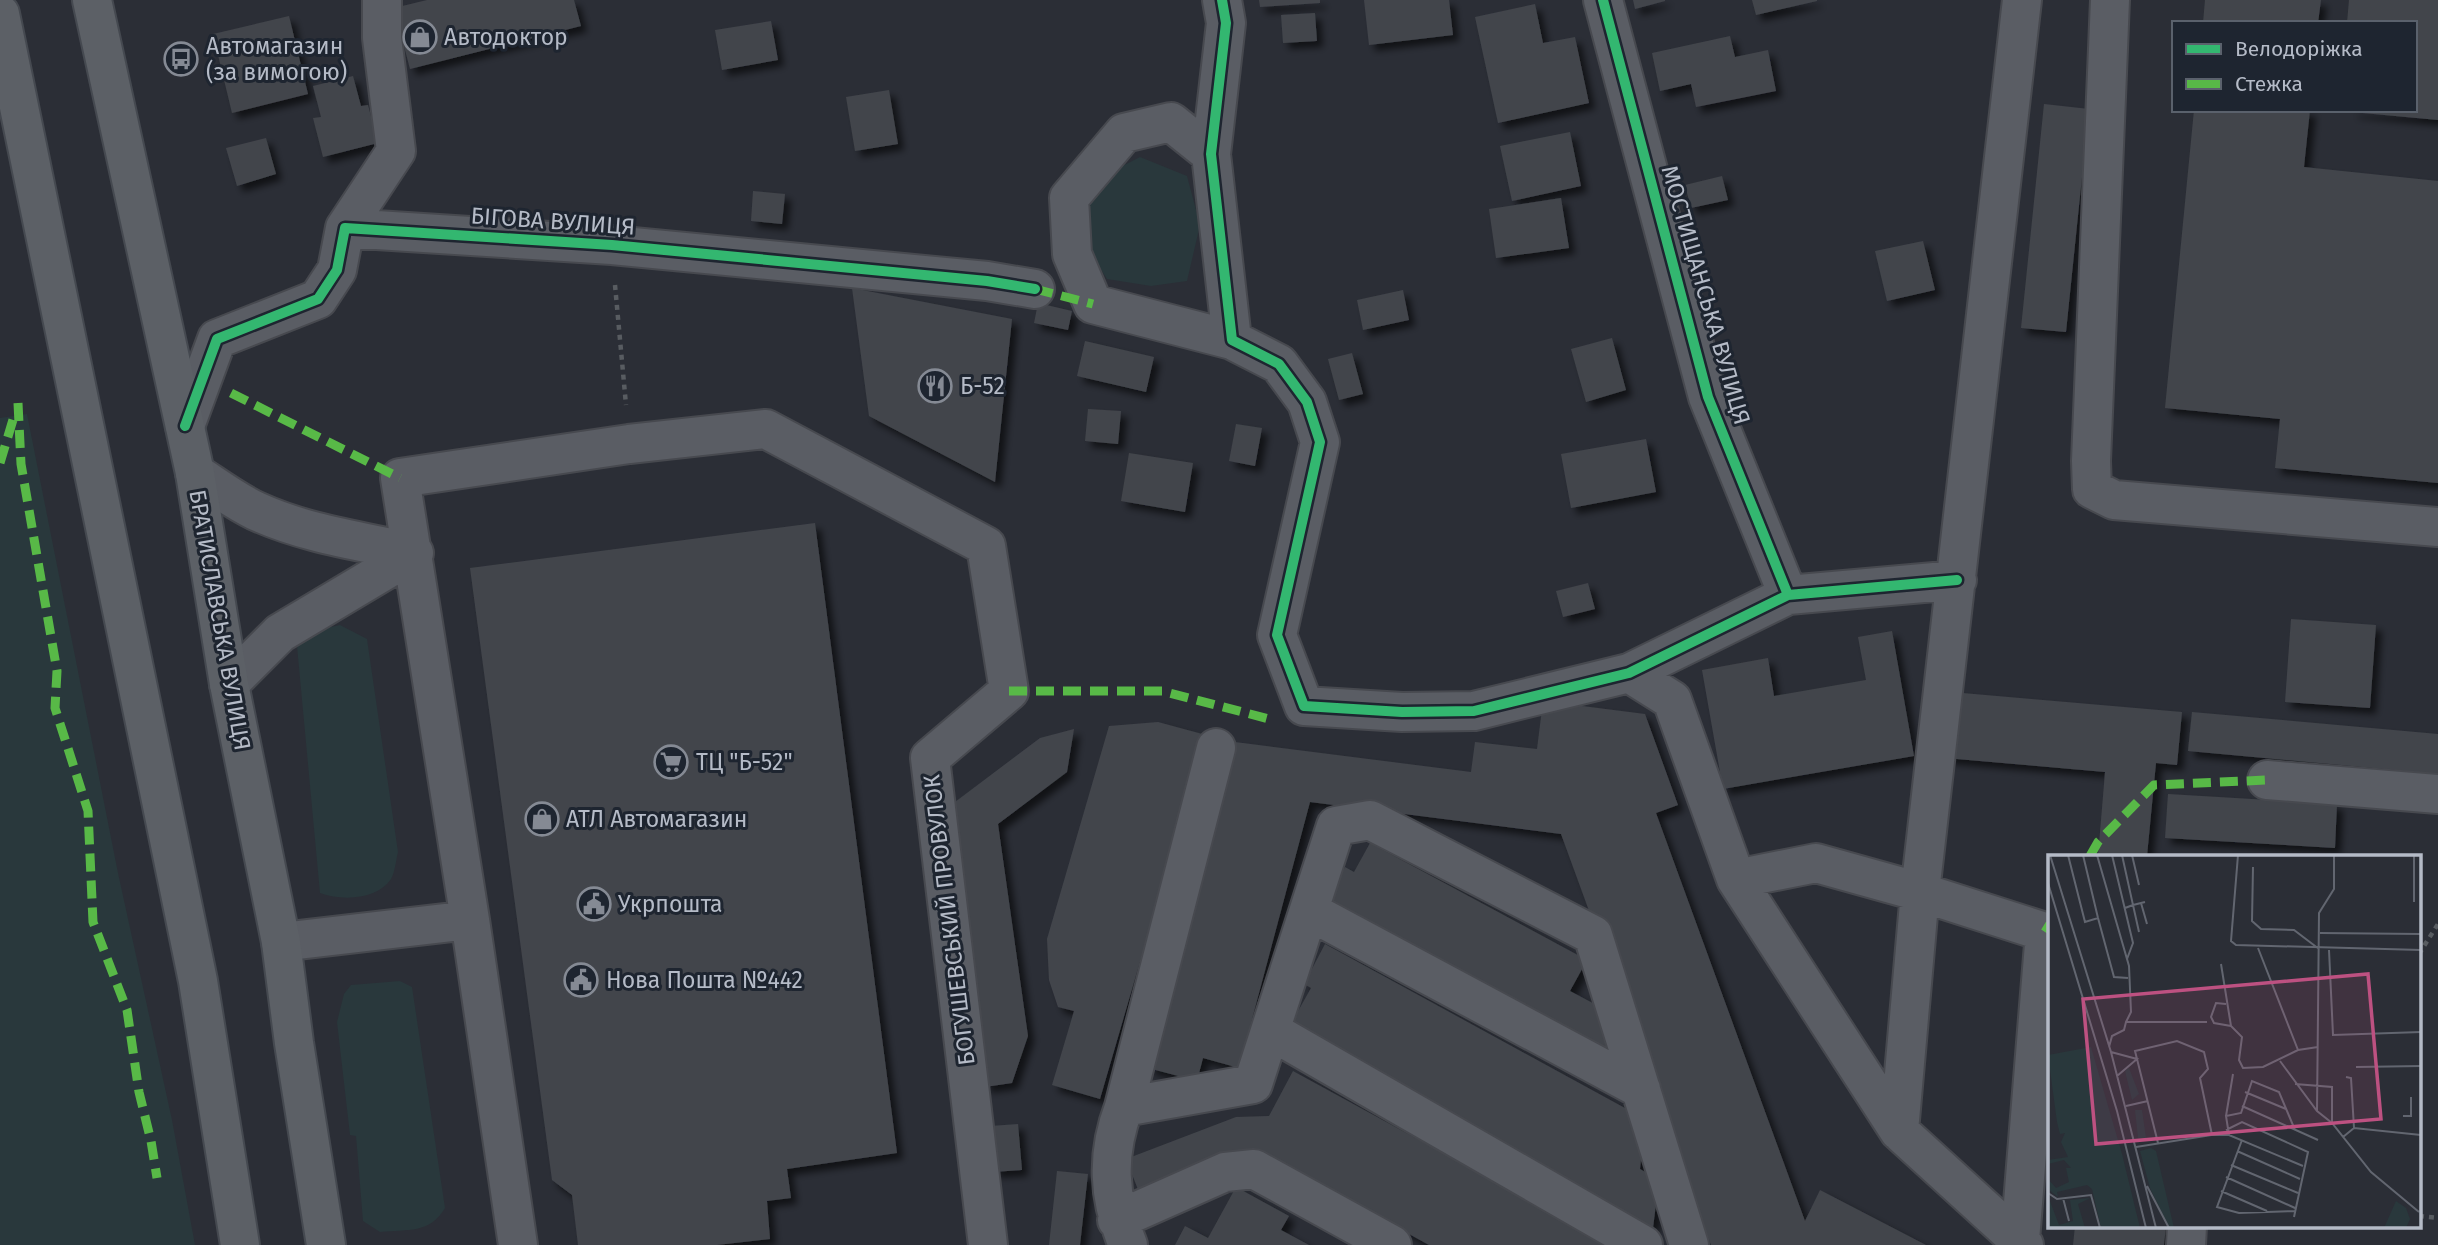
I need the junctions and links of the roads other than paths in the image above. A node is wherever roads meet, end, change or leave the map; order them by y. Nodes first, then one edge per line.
1 (92, 0) edge
2 (382, 0) edge
3 (1222, 0) edge
4 (1603, 0) edge
5 (2022, 0) edge
6 (2110, 0) edge
7 (0, 14) edge
8 (1211, 154) junction
9 (345, 228) junction
10 (1035, 289) dead end
11 (1232, 340) junction
12 (185, 426) junction
13 (195, 473) junction
14 (2438, 527) edge
15 (414, 554) junction
16 (1957, 580) junction
17 (1788, 595) junction
18 (1629, 673) junction
19 (229, 684) junction
20 (1216, 748) dead end
21 (2267, 780) dead end
22 (2438, 794) edge
23 (1736, 879) junction
24 (1920, 892) junction
25 (1309, 911) junction
26 (470, 920) junction
27 (281, 942) junction
28 (1271, 1031) junction
29 (1641, 1089) junction
30 (1124, 1107) junction
31 (1899, 1131) junction
32 (1122, 1232) edge
33 (2022, 1242) edge
34 (240, 1245) edge
35 (326, 1245) edge
36 (518, 1245) edge
37 (988, 1245) edge
38 (1392, 1245) edge
39 (1643, 1245) edge
40 (1689, 1245) edge

1 - 12 main road, БРАТИСЛАВСЬКА ВУЛИЦЯ
2 - 9 street
3 - 8 street
4 - 17 street, МОСТИЩАНСЬКА ВУЛИЦЯ
5 - 16 street
6 - 14 street
7 - 34 main road
8 - 11 street
8 - 11 street
9 - 10 street, БІГОВА ВУЛИЦЯ
9 - 12 street
11 - 18 street
12 - 13 main road, БРАТИСЛАВСЬКА ВУЛИЦЯ
13 - 15 street
13 - 19 main road, БРАТИСЛАВСЬКА ВУЛИЦЯ
15 - 19 street
15 - 26 street
15 - 37 street, БОГУШЕВСЬКИЙ ПРОВУЛОК
16 - 17 street
16 - 24 street
17 - 18 street
18 - 23 street
19 - 27 main road, БРАТИСЛАВСЬКА ВУЛИЦЯ
20 - 30 street
21 - 22 street
23 - 24 street
23 - 31 street
24 - 31 street
24 - 33 street
25 - 28 street
25 - 29 street
25 - 29 street
26 - 27 street
26 - 36 street
27 - 35 main road, БРАТИСЛАВСЬКА ВУЛИЦЯ
28 - 30 street
28 - 39 street
29 - 40 street
30 - 32 street
31 - 33 street
32 - 38 street

